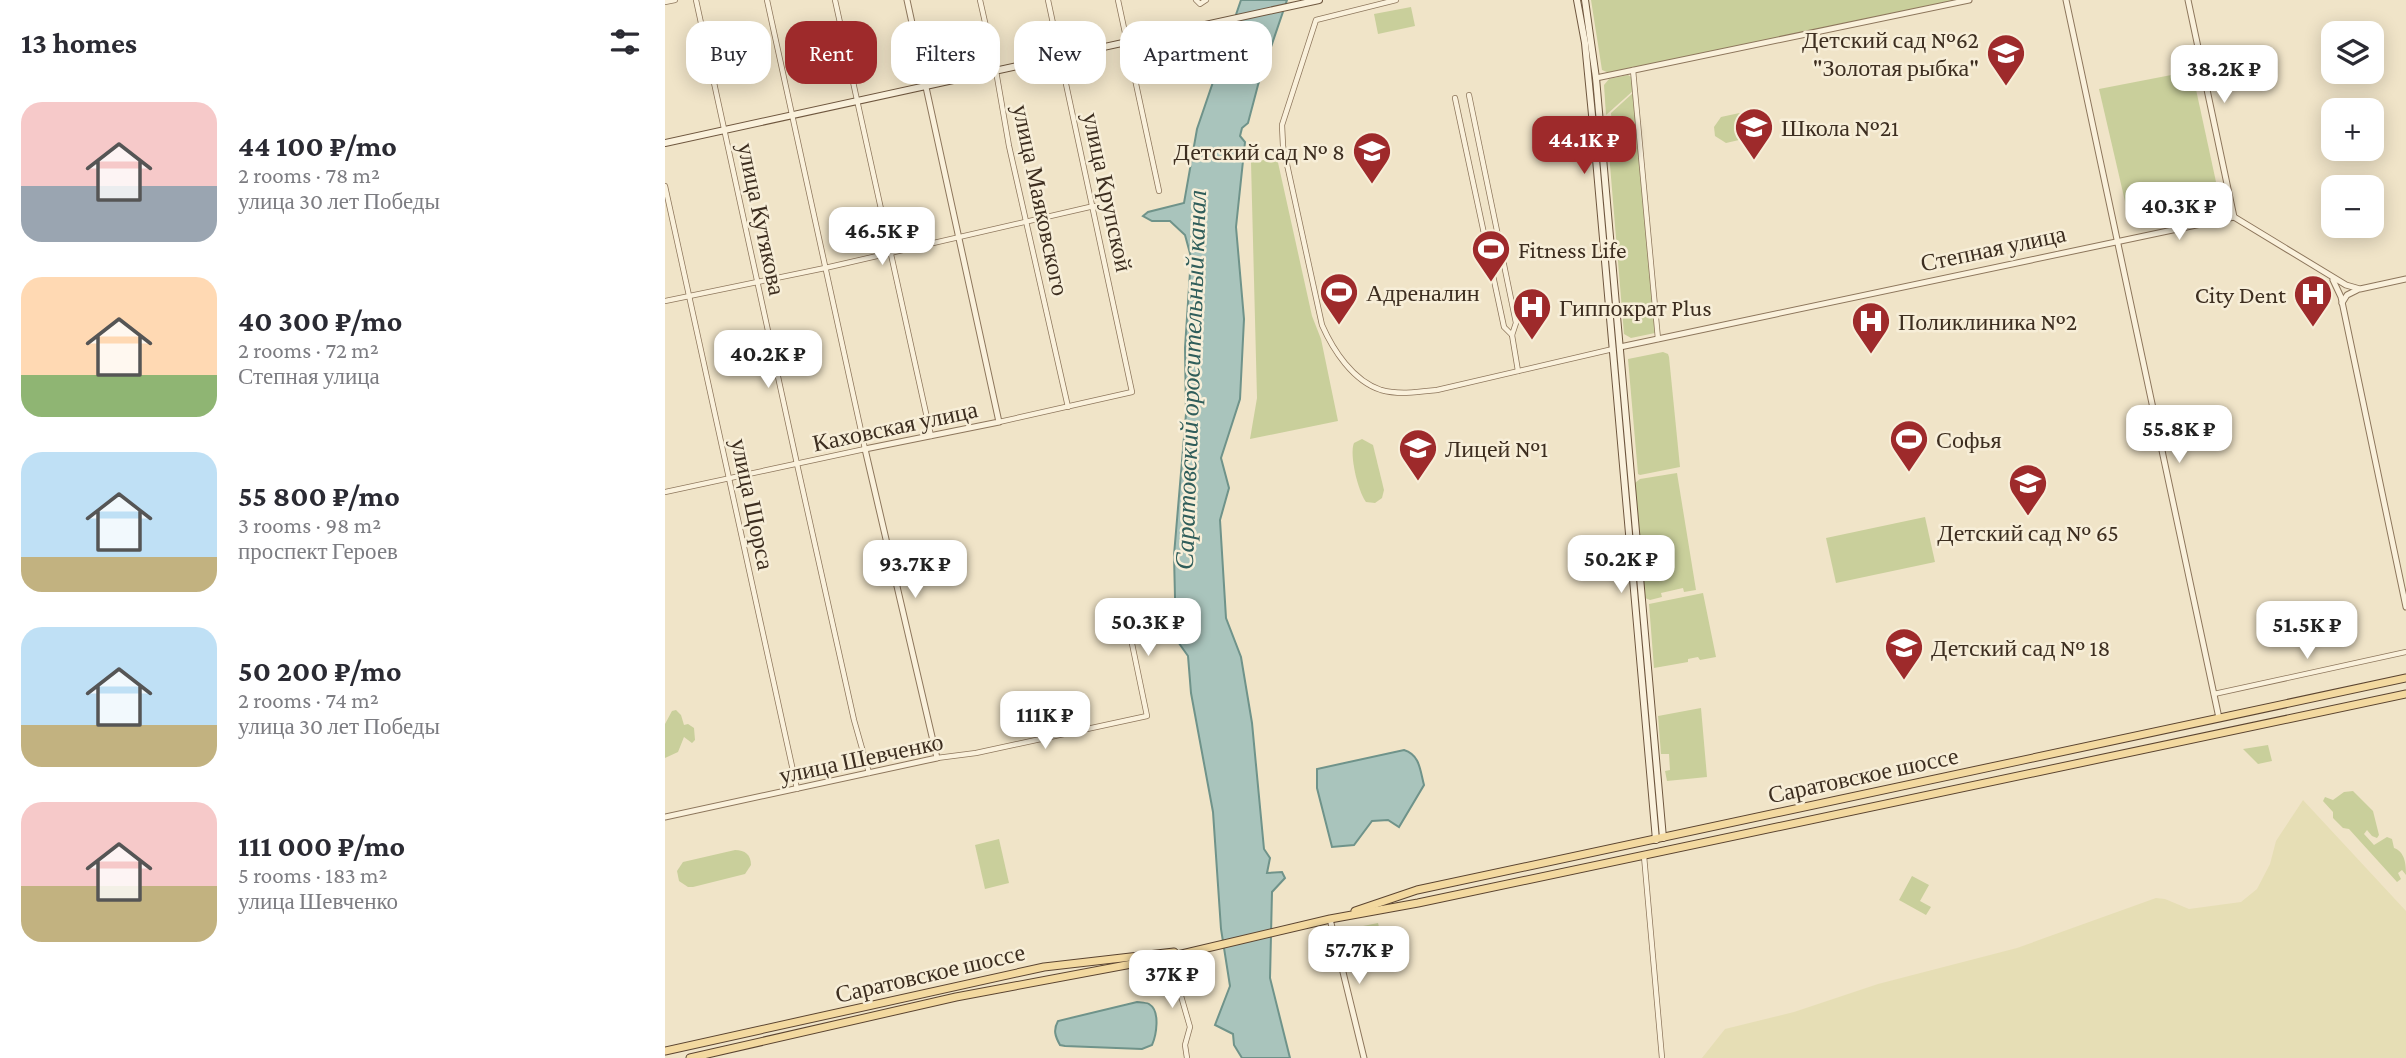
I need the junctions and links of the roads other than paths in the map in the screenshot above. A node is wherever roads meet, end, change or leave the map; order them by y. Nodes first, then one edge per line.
1 (674, 0) edge
2 (697, 0) edge
3 (767, 0) edge
4 (835, 0) edge
5 (907, 0) edge
6 (980, 0) edge
7 (1048, 0) edge
8 (1118, 0) edge
9 (1206, 0) edge
10 (1325, 0) edge
11 (1396, 0) edge
12 (1577, 0) edge
13 (1585, 0) edge
14 (1969, 0) edge
15 (2066, 0) edge
16 (2189, 0) edge
17 (1315, 1) edge
18 (665, 2) edge
19 (1198, 2) edge
20 (1381, 2) edge
21 (985, 21) edge
22 (1053, 21) edge
23 (1123, 21) edge
24 (1223, 21) edge
25 (1633, 70) junction
26 (1592, 78) junction
27 (935, 84) edge
28 (998, 84) edge
29 (1067, 84) edge
30 (1137, 84) edge
31 (926, 86) junction
32 (1469, 95) dead end
33 (1455, 98) dead end
34 (857, 101) junction
35 (790, 115) junction
36 (725, 130) junction
37 (665, 143) edge
38 (665, 186) edge
39 (1159, 191) dead end
40 (1094, 206) junction
41 (2234, 217) junction
42 (1028, 220) junction
43 (960, 236) junction
44 (2118, 242) junction
45 (890, 252) junction
46 (825, 268) junction
47 (2331, 277) junction
48 (2406, 279) edge
49 (758, 281) junction
50 (2360, 289) junction
51 (689, 296) junction
52 (665, 301) edge
53 (2341, 305) junction
54 (1512, 335) junction
55 (1658, 339) junction
56 (1616, 348) junction
57 (1518, 371) junction
58 (1132, 393) joint
59 (1068, 407) junction
60 (999, 422) junction
61 (931, 437) junction
62 (865, 449) junction
63 (797, 464) junction
64 (729, 478) junction
65 (665, 492) edge
66 (1124, 605) dead end
67 (2406, 607) edge
68 (2406, 652) edge
69 (2406, 678) edge
70 (2214, 694) junction
71 (2406, 694) edge
72 (2287, 704) junction
73 (2219, 718) junction
74 (2291, 719) junction
75 (2158, 731) junction
76 (2162, 746) junction
77 (937, 758) junction
78 (869, 773) junction
79 (797, 789) junction
80 (1853, 797) junction
81 (1856, 810) junction
82 (665, 817) edge
83 (1659, 839) junction
84 (1661, 851) junction
85 (1644, 855) junction
86 (1375, 907) junction
87 (1330, 919) junction
88 (1205, 948) junction
89 (1169, 957) junction
90 (1084, 962) junction
91 (1081, 973) junction
92 (665, 1051) edge
93 (690, 1058) edge
94 (1187, 1058) edge
95 (1364, 1058) edge
96 (1662, 1058) edge

1 - 18 street
2 - 36 street, улица Кутякова
3 - 35 street
4 - 34 street
5 - 31 street
6 - 21 street, улица Маяковского
7 - 22 street, улица Крупской
8 - 23 street
9 - 19 street
10 - 17 main road
11 - 20 street
12 - 26 main road
13 - 26 main road
14 - 25 street
15 - 44 street
16 - 41 street
17 - 24 main road
20 - 57 street
25 - 26 street
25 - 55 street
26 - 56 main road
27 - 31 main road
28 - 42 street, улица Маяковского
29 - 40 street, улица Крупской
30 - 39 street
31 - 34 main road
31 - 43 street
32 - 54 street
33 - 54 street
34 - 35 main road
34 - 45 street
35 - 36 main road
35 - 46 street
36 - 37 main road
36 - 49 street, улица Кутякова
38 - 51 street, улица Щорса
40 - 42 street
40 - 58 street, улица Крупской
41 - 44 street, Степная улица
41 - 47 street
42 - 43 street
42 - 59 street, улица Маяковского
43 - 45 street
43 - 60 street
44 - 55 street, Степная улица
44 - 70 street
45 - 46 street
45 - 61 street
46 - 49 street
46 - 62 street
47 - 50 street
47 - 53 street
48 - 50 street
49 - 51 street
49 - 63 street, улица Кутякова
50 - 53 street
51 - 52 street
51 - 64 street, улица Щорса
53 - 67 street
54 - 57 street
55 - 56 street, Степная улица
56 - 57 street
56 - 83 main road
58 - 59 street, Каховская улица
59 - 60 street, Каховская улица
60 - 61 street, Каховская улица
61 - 62 street, Каховская улица
62 - 63 street, Каховская улица
62 - 77 street
63 - 64 street, Каховская улица
63 - 78 street, улица Кутякова
64 - 65 street, Каховская улица
64 - 79 street, улица Щорса
66 - 77 street, улица Шевченко
68 - 70 street
69 - 72 main road, Саратовское шоссе
70 - 73 street
71 - 74 main road, Саратовское шоссе
72 - 73 main road, Саратовское шоссе
72 - 74 main road
73 - 75 main road, Саратовское шоссе
74 - 76 main road, Саратовское шоссе
75 - 76 main road
75 - 80 main road, Саратовское шоссе
76 - 81 main road, Саратовское шоссе
77 - 78 street, улица Шевченко
78 - 79 street, улица Шевченко
79 - 82 street, улица Шевченко
80 - 81 main road
80 - 83 main road, Саратовское шоссе
81 - 84 main road, Саратовское шоссе
83 - 84 main road
83 - 86 main road, Саратовское шоссе
84 - 85 main road, Саратовское шоссе
85 - 86 main road, Саратовское шоссе
85 - 96 street
86 - 87 main road, Саратовское шоссе
87 - 88 main road, Саратовское шоссе
87 - 95 street
88 - 89 main road, Саратовское шоссе
88 - 90 main road, Саратовское шоссе
89 - 91 main road, Саратовское шоссе
89 - 94 street
90 - 91 main road
90 - 92 main road, Саратовское шоссе
91 - 93 main road, Саратовское шоссе

